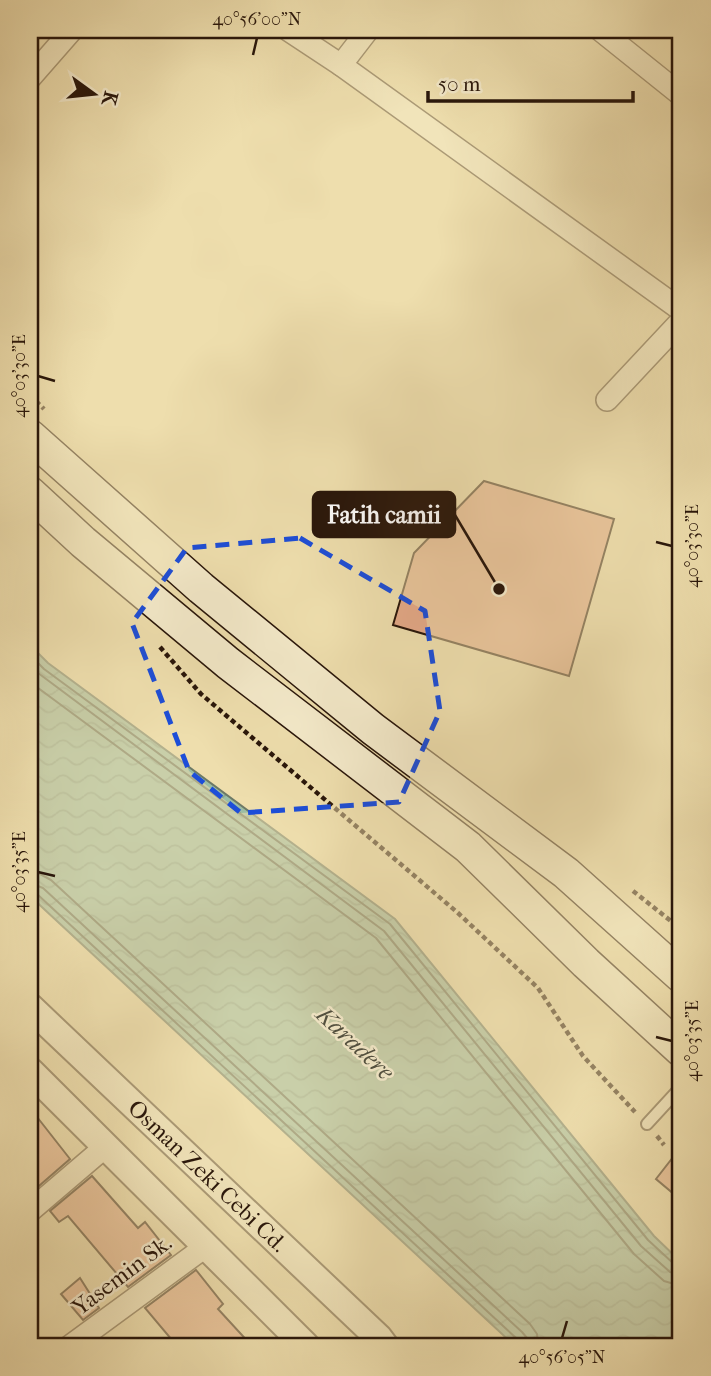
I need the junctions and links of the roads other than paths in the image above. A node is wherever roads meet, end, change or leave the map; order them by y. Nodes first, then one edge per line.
1 (72, 30) edge
2 (288, 30) edge
3 (368, 30) edge
4 (600, 30) edge
5 (341, 65) junction
6 (30, 78) edge
7 (681, 95) edge
8 (681, 310) edge
9 (681, 321) edge
10 (607, 400) dead end
11 (39, 424) edge
12 (30, 493) edge
13 (681, 976) edge
14 (30, 1007) edge
15 (681, 1050) edge
16 (30, 1072) edge
17 (681, 1087) edge
18 (647, 1124) road end
19 (105, 1147) junction
20 (30, 1211) edge
21 (205, 1247) junction
22 (70, 1346) edge
23 (306, 1346) edge
24 (385, 1346) edge

1 - 6 street
2 - 5 street
3 - 5 street
4 - 7 street
5 - 8 street
9 - 10 street
11 - 13 main road
12 - 15 main road
14 - 24 street, Osman Zeki Cebi Cd.
16 - 19 street
17 - 18 lane
19 - 20 street
19 - 21 street
21 - 22 street, Yasemin Sk.
21 - 23 street

